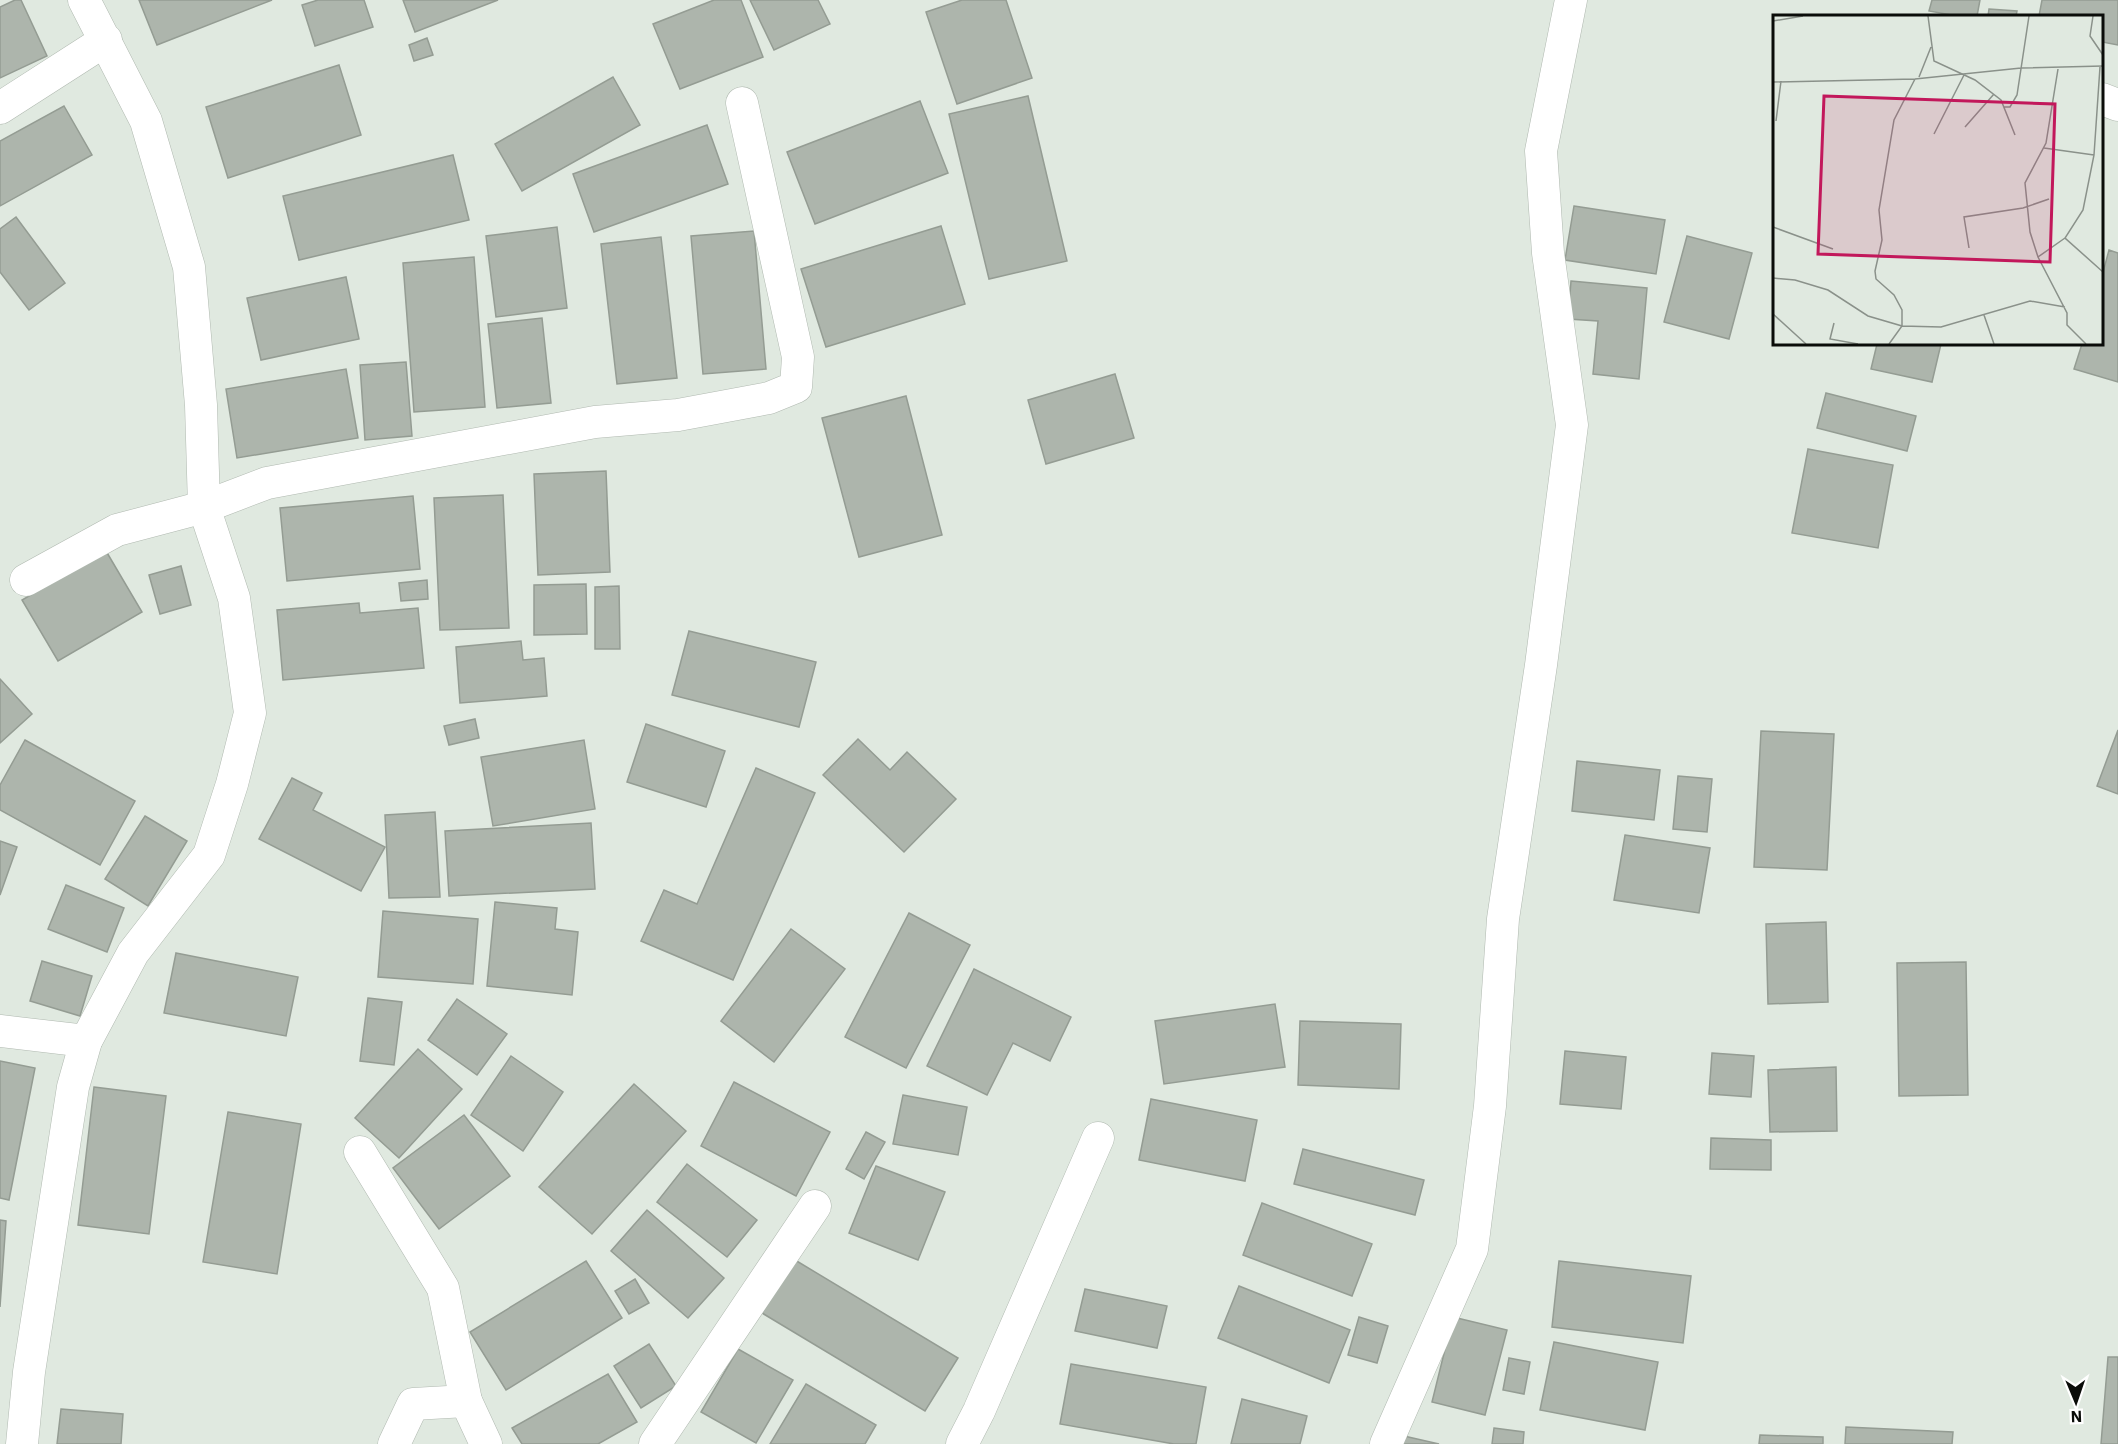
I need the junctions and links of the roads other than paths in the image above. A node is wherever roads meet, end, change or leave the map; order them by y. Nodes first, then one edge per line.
1 (84, 0) edge
2 (1572, 0) edge
3 (106, 40) junction
4 (2103, 99) edge
5 (742, 103) dead end
6 (2118, 105) edge
7 (0, 108) edge
8 (204, 507) junction
9 (26, 580) dead end
10 (0, 1031) edge
11 (86, 1041) junction
12 (1098, 1138) dead end
13 (360, 1152) dead end
14 (815, 1206) dead end
15 (466, 1401) junction
16 (22, 1444) edge
17 (394, 1444) edge
18 (486, 1444) edge
19 (655, 1444) edge
20 (962, 1444) edge
21 (1386, 1444) edge

1 - 3 street
2 - 21 street
3 - 7 street
3 - 8 street
4 - 6 street
5 - 8 street
8 - 9 street
8 - 11 street
10 - 11 street
11 - 16 street
12 - 20 street
13 - 15 street
14 - 19 street
15 - 17 street
15 - 18 street

